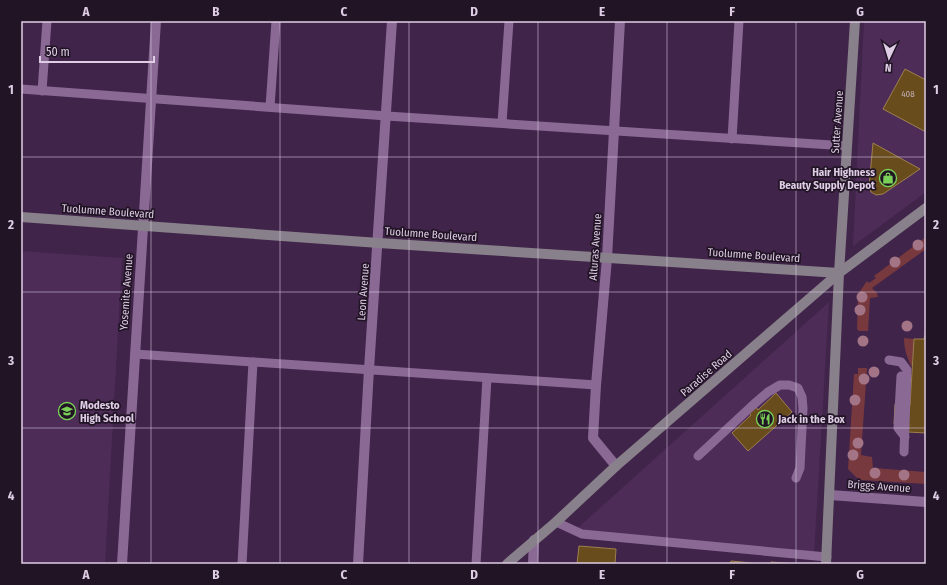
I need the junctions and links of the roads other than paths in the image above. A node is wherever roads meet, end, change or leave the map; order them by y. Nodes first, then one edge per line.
1 (47, 21) edge
2 (156, 21) edge
3 (276, 21) edge
4 (392, 21) edge
5 (509, 21) edge
6 (620, 21) edge
7 (739, 21) edge
8 (855, 21) edge
9 (21, 89) edge
10 (42, 91) junction
11 (151, 98) junction
12 (270, 107) junction
13 (387, 116) junction
14 (502, 122) junction
15 (613, 131) junction
16 (732, 139) junction
17 (847, 146) junction
18 (926, 208) edge
19 (21, 217) edge
20 (142, 226) junction
21 (378, 243) junction
22 (607, 258) junction
23 (839, 273) junction
24 (134, 354) junction
25 (888, 360) dead end
26 (253, 362) junction
27 (369, 369) junction
28 (487, 378) junction
29 (596, 385) junction
30 (904, 452) dead end
31 (698, 456) dead end
32 (616, 466) junction
33 (796, 478) dead end
34 (830, 495) junction
35 (926, 502) edge
36 (556, 522) junction
37 (534, 540) junction
38 (826, 560) edge
39 (122, 564) edge
40 (242, 564) edge
41 (358, 564) edge
42 (476, 564) edge
43 (507, 564) edge
44 (532, 564) edge

1 - 10 lane
2 - 11 street, Yosemite Avenue
3 - 12 lane
4 - 13 street, Leon Avenue
5 - 14 lane
6 - 15 street, Alturas Avenue
7 - 16 lane
8 - 17 main road, Sutter Avenue
9 - 10 lane
10 - 11 lane
11 - 12 lane
11 - 20 street, Yosemite Avenue
12 - 13 lane
13 - 14 lane
13 - 21 street, Leon Avenue
14 - 15 lane
15 - 16 lane
15 - 22 street, Alturas Avenue
16 - 17 lane
17 - 23 main road, Sutter Avenue
18 - 23 main road, Paradise Road
19 - 20 main road, Tuolumne Boulevard
20 - 21 main road, Tuolumne Boulevard
20 - 24 street, Yosemite Avenue
21 - 22 main road, Tuolumne Boulevard
21 - 27 street, Leon Avenue
22 - 23 main road, Tuolumne Boulevard
22 - 29 street, Alturas Avenue
23 - 32 main road, Paradise Road
23 - 34 main road, Sutter Avenue
24 - 26 lane
24 - 39 street, Yosemite Avenue
25 - 30 lane
26 - 27 lane
26 - 40 lane
27 - 28 lane
27 - 41 street, Leon Avenue
28 - 29 lane
28 - 42 lane
29 - 32 street, Alturas Avenue
31 - 33 lane
32 - 36 main road, Paradise Road
34 - 35 street, Briggs Avenue
34 - 38 main road, Sutter Avenue
36 - 37 main road, Paradise Road
36 - 38 lane
37 - 43 main road, Paradise Road
37 - 44 street

